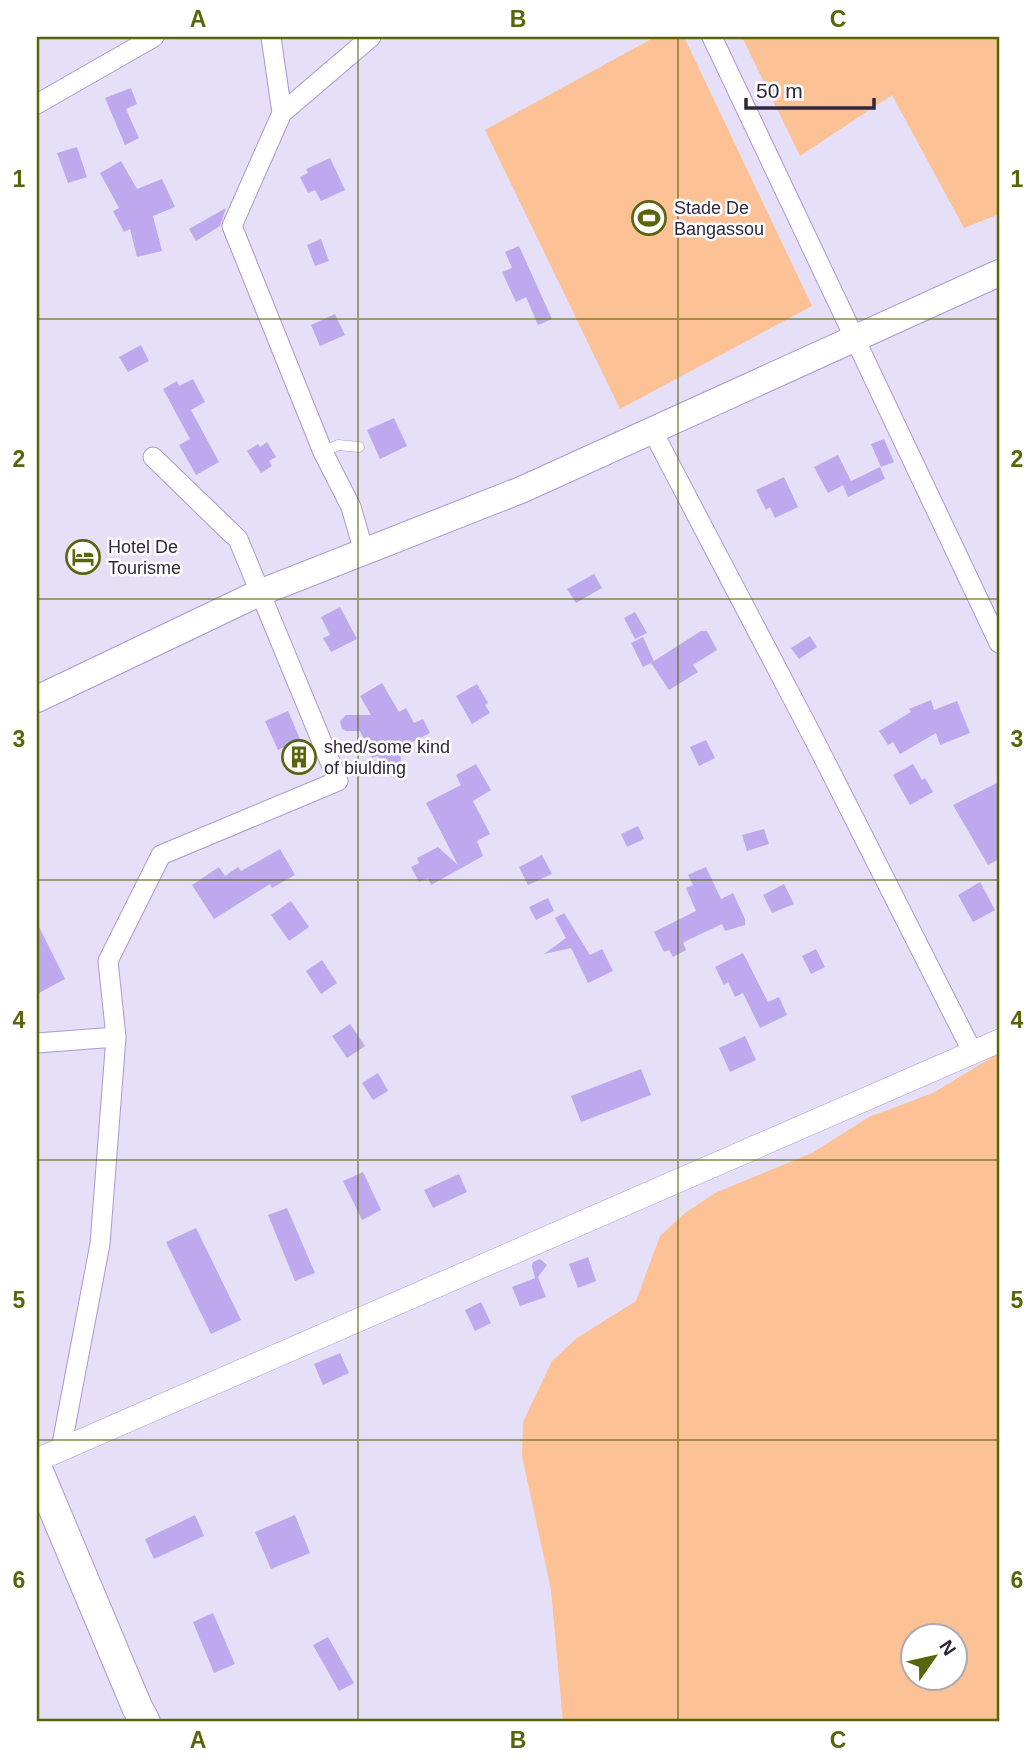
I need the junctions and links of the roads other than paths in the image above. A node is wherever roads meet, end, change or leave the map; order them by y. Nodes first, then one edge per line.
1 (154, 37) edge
2 (271, 37) edge
3 (371, 37) edge
4 (712, 37) edge
5 (37, 104) edge
6 (282, 113) junction
7 (999, 273) edge
8 (854, 338) junction
9 (652, 430) junction
10 (359, 447) dead end
11 (323, 452) junction
12 (233, 535) dead end
13 (364, 552) junction
14 (259, 593) junction
15 (999, 643) edge
16 (37, 699) edge
17 (116, 1037) junction
18 (999, 1041) edge
19 (37, 1043) edge
20 (973, 1053) junction
21 (61, 1449) junction
22 (37, 1460) edge
23 (37, 1469) edge
24 (145, 1722) edge

1 - 5 street
2 - 6 street
3 - 6 street
4 - 8 street
6 - 11 street
7 - 8 main road
8 - 9 main road
8 - 15 street
9 - 13 main road
9 - 20 street
10 - 11 lane
11 - 13 street
12 - 14 street
13 - 14 main road
14 - 16 main road
14 - 17 street
17 - 19 street
17 - 21 street
18 - 20 street
20 - 21 street
21 - 22 street
23 - 24 main road

